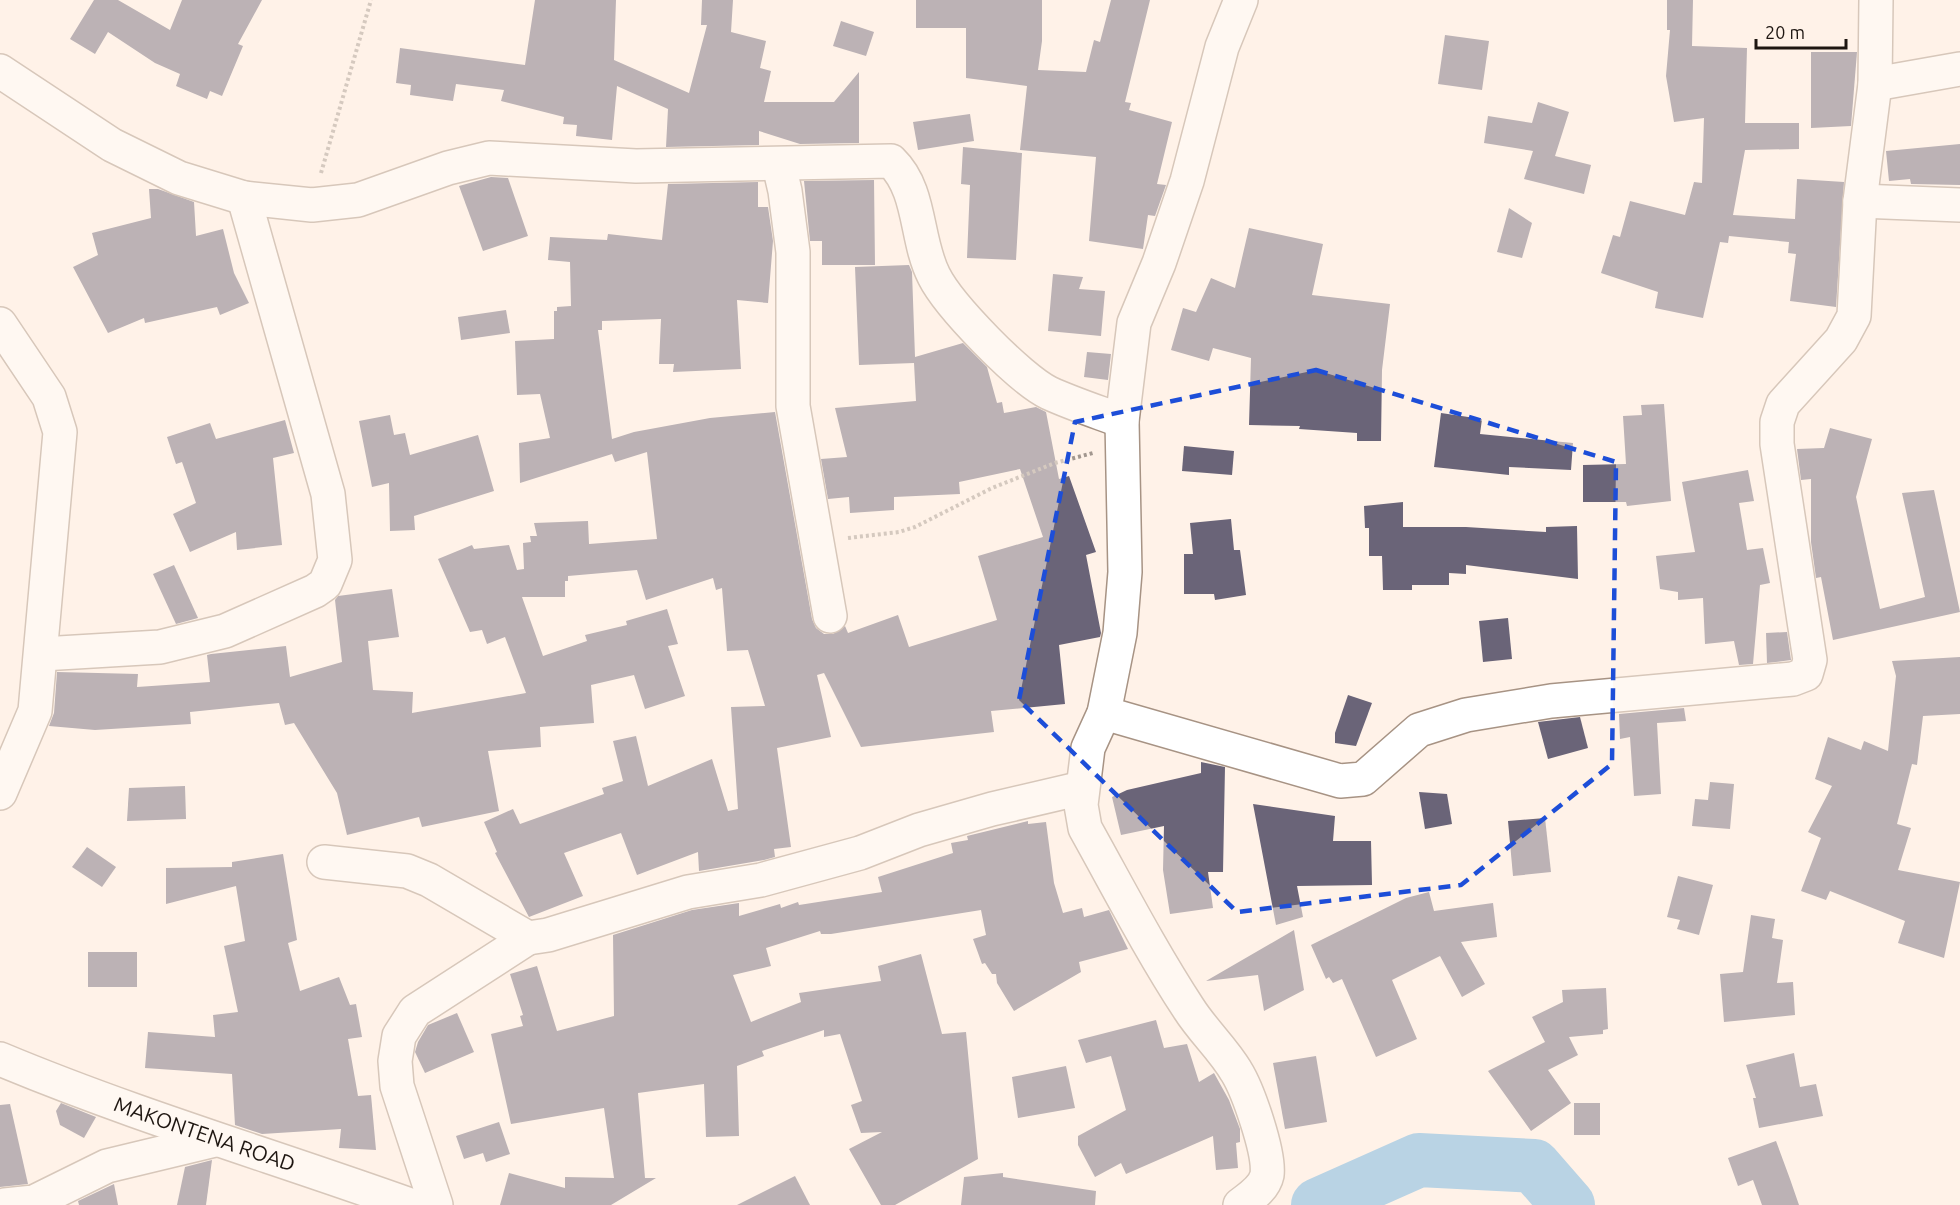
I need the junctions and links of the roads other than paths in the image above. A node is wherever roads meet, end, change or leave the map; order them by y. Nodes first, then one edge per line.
1 (1241, 0) edge
2 (1876, 0) edge
3 (1960, 69) edge
4 (0, 72) edge
5 (1875, 84) junction
6 (779, 165) junction
7 (244, 198) junction
8 (1860, 201) junction
9 (1960, 205) edge
10 (0, 324) edge
11 (1123, 433) junction
12 (830, 616) dead end
13 (42, 654) junction
14 (1104, 713) junction
15 (1082, 788) junction
16 (0, 793) edge
17 (324, 862) dead end
18 (528, 938) junction
19 (0, 1059) edge
20 (215, 1140) junction
21 (5, 1205) edge
22 (410, 1205) edge
23 (436, 1205) edge
24 (1240, 1205) edge

1 - 11 street
2 - 5 street
3 - 5 street
4 - 7 street
5 - 8 street
6 - 7 street
6 - 11 street
6 - 12 street
7 - 13 street
8 - 9 street
8 - 14 street
10 - 13 street
11 - 14 street
13 - 16 street
14 - 15 street
15 - 18 street
15 - 24 street
17 - 18 street
18 - 23 street
19 - 20 street, MAKONTENA ROAD
20 - 21 street
20 - 22 street, MAKONTENA ROAD

